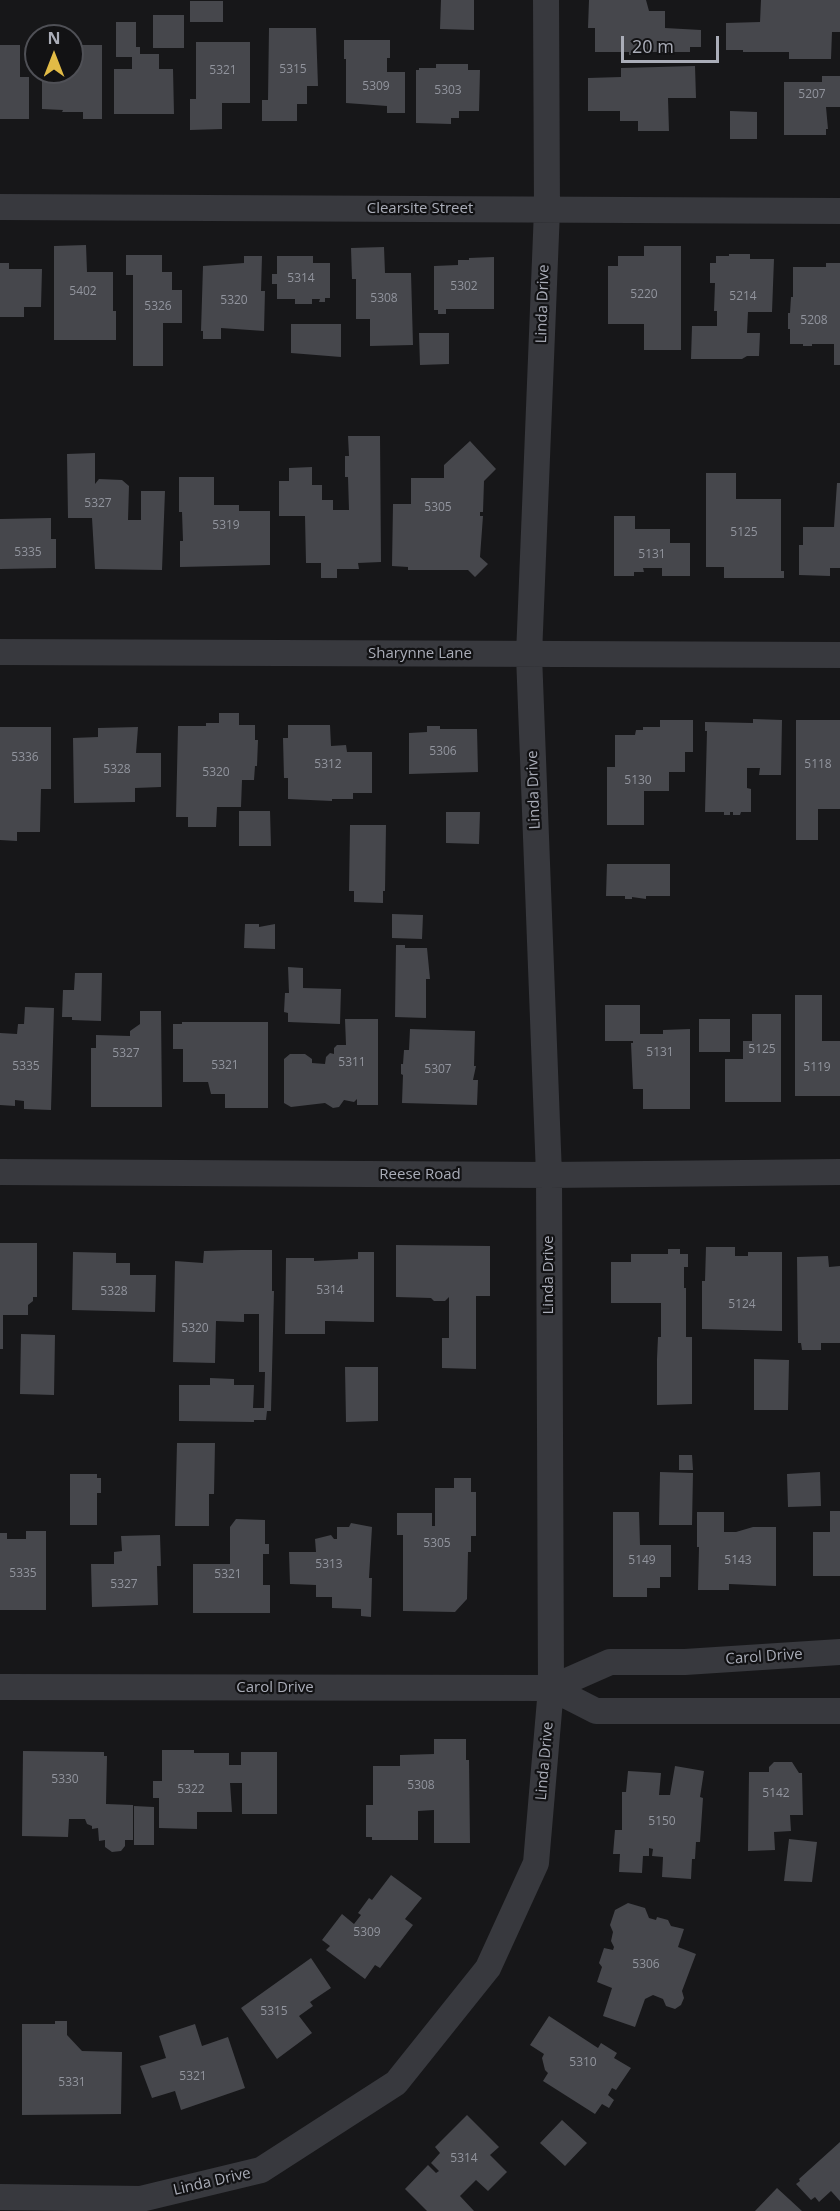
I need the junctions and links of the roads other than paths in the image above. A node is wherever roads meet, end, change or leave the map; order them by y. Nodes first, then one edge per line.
1 (546, 0) edge
2 (0, 207) edge
3 (547, 210) junction
4 (840, 211) edge
5 (0, 652) edge
6 (529, 655) junction
7 (840, 655) edge
8 (0, 1172) edge
9 (840, 1172) edge
10 (549, 1175) junction
11 (840, 1652) edge
12 (0, 1687) edge
13 (550, 1688) junction
14 (840, 1711) edge
15 (0, 2197) edge

1 - 3 street, Linda Drive
2 - 3 street, Clearsite Street
3 - 4 street, Clearsite Street
3 - 6 street, Linda Drive
5 - 6 street, Sharynne Lane
6 - 7 street, Sharynne Lane
6 - 10 street, Linda Drive
8 - 10 street, Reese Road
9 - 10 street, Reese Road
10 - 13 street, Linda Drive
11 - 13 street, Carol Drive
12 - 13 street, Carol Drive
13 - 14 street, Carol Drive
13 - 15 street, Linda Drive

